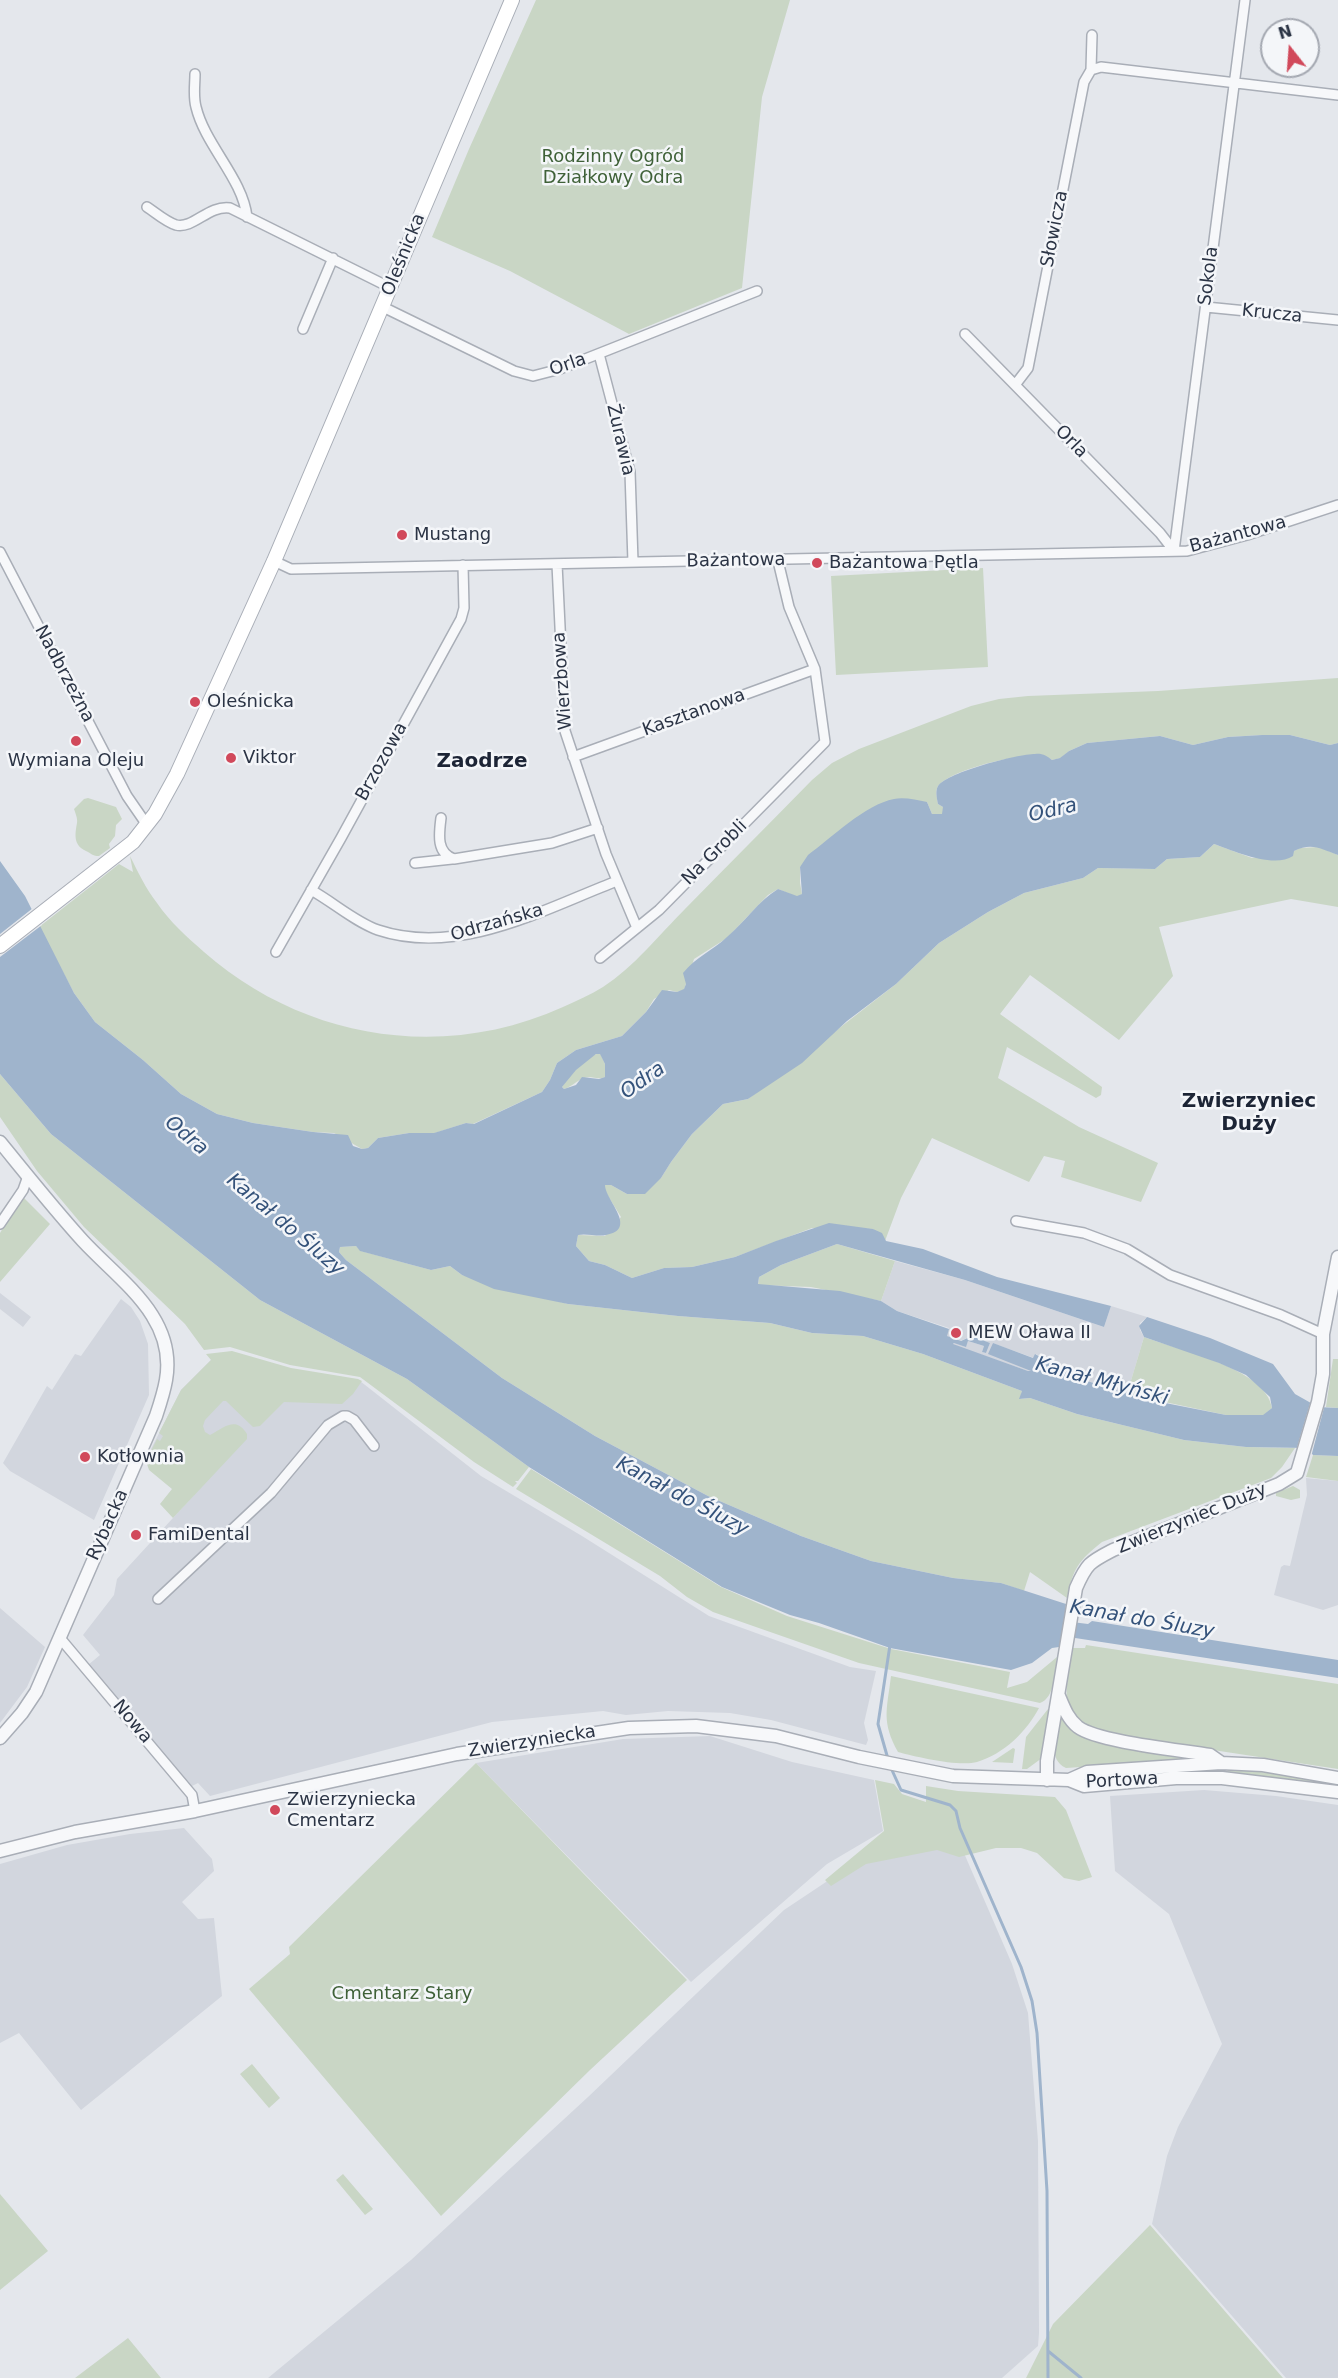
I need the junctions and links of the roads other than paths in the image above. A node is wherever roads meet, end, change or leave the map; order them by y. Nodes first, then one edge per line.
1 (512, 0) edge
2 (1245, 0) edge
3 (1092, 35) dead end
4 (1091, 70) junction
5 (195, 74) dead end
6 (1234, 82) junction
7 (1338, 95) edge
8 (147, 207) dead end
9 (247, 217) junction
10 (333, 258) junction
11 (391, 288) junction
12 (757, 291) dead end
13 (383, 307) junction
14 (1206, 307) junction
15 (1338, 320) edge
16 (303, 329) dead end
17 (965, 334) dead end
18 (599, 354) junction
19 (1015, 385) junction
20 (1338, 506) edge
21 (1174, 551) junction
22 (0, 552) edge
23 (274, 561) junction
24 (778, 561) junction
25 (633, 562) junction
26 (557, 564) junction
27 (463, 565) junction
28 (815, 669) junction
29 (573, 757) junction
30 (441, 818) dead end
31 (147, 825) junction
32 (598, 828) junction
33 (454, 859) junction
34 (415, 863) dead end
35 (617, 881) junction
36 (311, 890) junction
37 (637, 928) junction
38 (0, 946) edge
39 (276, 952) dead end
40 (600, 958) dead end
41 (0, 1142) edge
42 (28, 1176) junction
43 (1016, 1221) dead end
44 (0, 1224) edge
45 (1338, 1257) edge
46 (1323, 1334) junction
47 (374, 1446) dead end
48 (158, 1599) dead end
49 (60, 1638) junction
50 (1059, 1696) junction
51 (0, 1738) edge
52 (1221, 1763) junction
53 (1222, 1778) junction
54 (1338, 1778) edge
55 (1047, 1780) junction
56 (1069, 1780) junction
57 (1338, 1792) edge
58 (195, 1811) junction
59 (0, 1851) edge

1 - 11 main road, Oleśnicka
2 - 6 street, Sokola
3 - 4 street, Słowicza
4 - 6 street
4 - 19 street, Słowicza
5 - 9 street
6 - 7 street
6 - 14 street, Sokola
8 - 9 street
9 - 10 street
10 - 11 street
10 - 16 street
11 - 13 main road, Oleśnicka
12 - 18 street, Orla
13 - 18 street, Orla
13 - 23 main road, Oleśnicka
14 - 15 street, Krucza
14 - 21 street, Sokola
17 - 19 street, Orla
18 - 25 street, Żurawia
19 - 21 street, Orla
20 - 21 street, Bażantowa
21 - 24 street, Bażantowa
22 - 31 street, Nadbrzeżna
23 - 27 street, Bażantowa
23 - 31 main road, Oleśnicka
24 - 25 street, Bażantowa
24 - 28 street
25 - 26 street, Bażantowa
26 - 27 street, Bażantowa
26 - 29 street, Wierzbowa
27 - 36 street, Brzozowa
28 - 29 street, Kasztanowa
28 - 37 street, Na Grobli
29 - 32 street, Wierzbowa
30 - 33 street
31 - 38 main road, Oleśnicka
32 - 33 street
32 - 35 street, Wierzbowa
33 - 34 street
35 - 36 street, Odrzańska
35 - 37 street, Wierzbowa
36 - 39 street, Brzozowa
37 - 40 street, Na Grobli
41 - 42 street, Rybacka
42 - 44 street
42 - 49 street, Rybacka
43 - 46 street
45 - 46 street, Zwierzyniec Duży
46 - 50 street, Zwierzyniec Duży
47 - 48 street
49 - 51 street, Rybacka
49 - 58 street, Nowa
50 - 52 street
50 - 55 street, Zwierzyniec Duży
52 - 53 street
52 - 54 street, Portowa
52 - 56 street, Portowa
53 - 56 street, Portowa
53 - 57 street, Portowa
55 - 56 street, Zwierzyniecka
55 - 58 street, Zwierzyniecka
58 - 59 street, Zwierzyniecka

